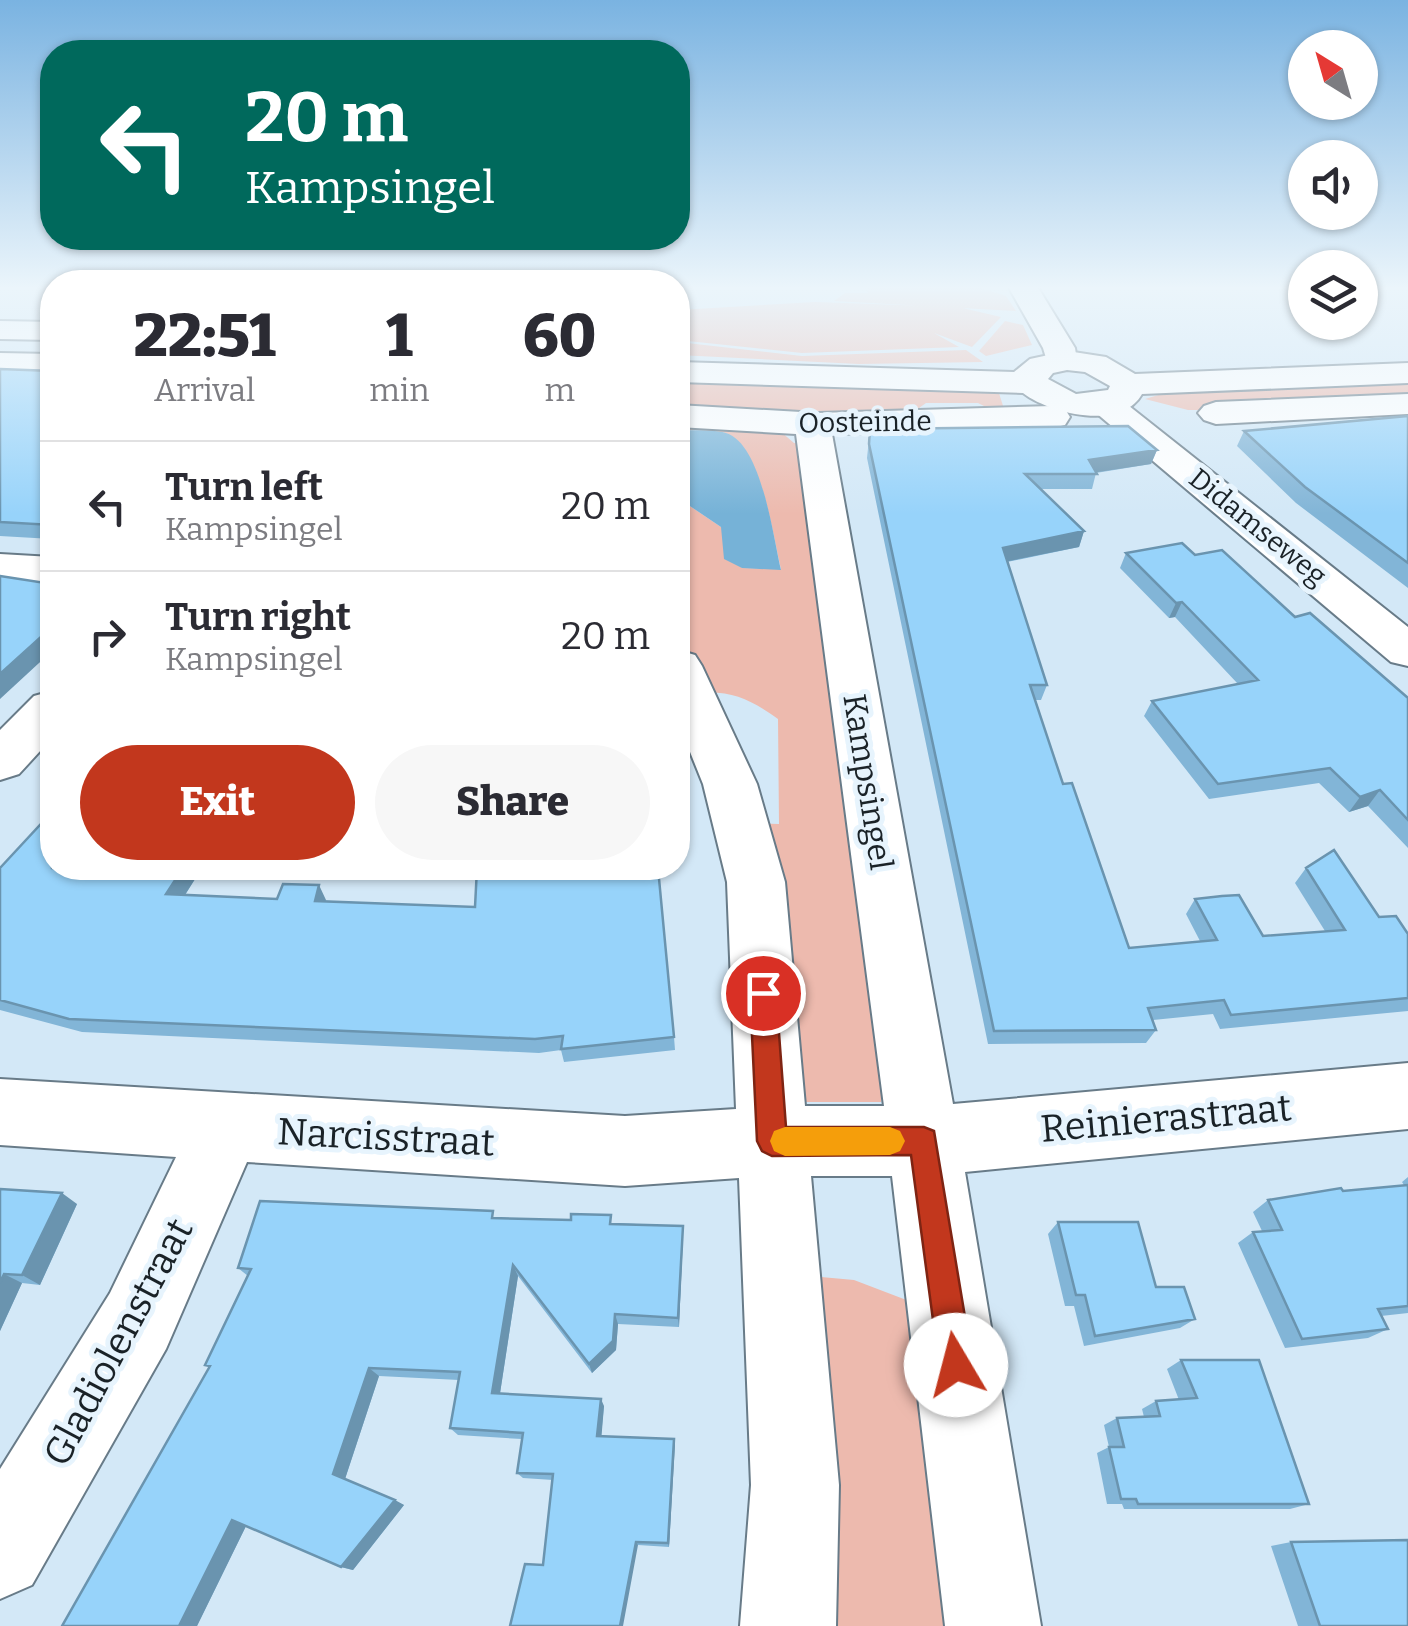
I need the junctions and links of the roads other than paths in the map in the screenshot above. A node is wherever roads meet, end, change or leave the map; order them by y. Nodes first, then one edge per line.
1 (1057, 362) edge
2 (1068, 362) edge
3 (40, 365) edge
4 (3, 367) edge
5 (690, 372) edge
6 (1408, 373) edge
7 (1031, 384) junction
8 (1117, 394) junction
9 (1408, 404) edge
10 (1216, 413) dead end
11 (690, 417) edge
12 (1052, 418) dead end
13 (812, 423) junction
14 (0, 567) edge
15 (40, 569) edge
16 (1408, 651) edge
17 (690, 693) edge
18 (40, 720) edge
19 (0, 762) edge
20 (1408, 1096) edge
21 (0, 1112) edge
22 (227, 1127) junction
23 (772, 1141) junction
24 (924, 1141) junction
25 (0, 1553) edge
26 (788, 1626) edge
27 (993, 1626) edge

1 - 7 street
2 - 8 street
3 - 4 street
5 - 7 street
6 - 8 street
7 - 8 street
8 - 16 street, Didamseweg
9 - 10 street
11 - 13 street, Oosteinde
12 - 13 street, Oosteinde
13 - 24 street, Kampsingel
14 - 15 street
17 - 23 street
18 - 19 street
20 - 24 street, Reinierastraat
21 - 22 street, Narcisstraat
22 - 23 street, Narcisstraat
22 - 25 street, Gladiolenstraat
23 - 24 street
23 - 26 street
24 - 27 street, Kampsingel

